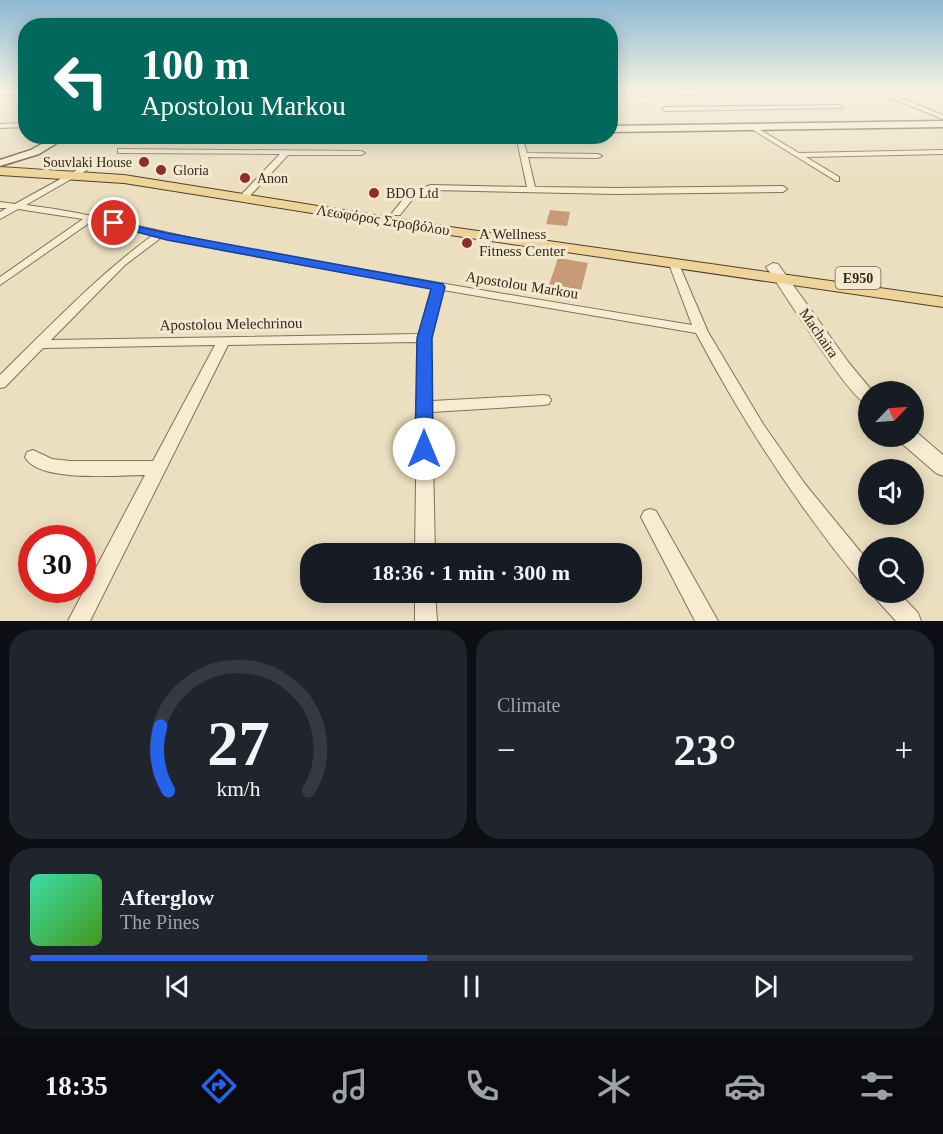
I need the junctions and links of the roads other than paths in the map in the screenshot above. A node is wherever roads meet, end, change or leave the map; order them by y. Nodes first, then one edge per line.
1 (943, 124) edge
2 (18, 125) edge
3 (0, 126) edge
4 (752, 127) junction
5 (618, 129) edge
6 (50, 144) edge
7 (522, 144) edge
8 (121, 151) dead end
9 (35, 152) junction
10 (943, 152) edge
11 (285, 153) junction
12 (361, 153) dead end
13 (525, 155) junction
14 (798, 155) junction
15 (598, 156) dead end
16 (0, 164) edge
17 (27, 166) junction
18 (0, 171) edge
19 (79, 171) junction
20 (836, 179) dead end
21 (783, 189) dead end
22 (532, 190) junction
23 (247, 194) junction
24 (0, 205) edge
25 (17, 206) junction
26 (397, 213) junction
27 (0, 216) edge
28 (92, 217) junction
29 (159, 235) junction
30 (674, 264) junction
31 (777, 273) junction
32 (0, 282) edge
33 (438, 287) junction
34 (943, 290) edge
35 (943, 302) edge
36 (701, 330) junction
37 (424, 338) junction
38 (224, 340) junction
39 (38, 344) junction
40 (0, 383) edge
41 (858, 386) edge
42 (544, 400) dead end
43 (424, 407) junction
44 (920, 447) edge
45 (33, 457) dead end
46 (943, 467) edge
47 (158, 468) junction
48 (650, 517) dead end
49 (425, 543) edge
50 (858, 564) edge
51 (425, 603) edge
52 (894, 603) edge
53 (79, 621) edge
54 (426, 621) edge
55 (706, 621) edge
56 (910, 621) edge

1 - 4 main road
2 - 3 street
4 - 5 main road
4 - 14 street
6 - 9 main road
7 - 13 street
8 - 11 street
9 - 16 main road
9 - 17 main road
10 - 14 street
11 - 12 street
11 - 23 street
13 - 15 street
13 - 22 street
14 - 20 street
16 - 17 main road, Λεωφόρος Στροβόλου / E950
17 - 19 main road, Λεωφόρος Στροβόλου / E950
18 - 19 main road, Λεωφόρος Στροβόλου / E950
19 - 23 main road, Λεωφόρος Στροβόλου / E950
19 - 25 street
21 - 22 street
22 - 26 street
23 - 26 main road, Λεωφόρος Στροβόλου / E950
23 - 30 main road, Λεωφόρος Στροβόλου / E950
24 - 25 street, Apostolou Markou
25 - 27 street
25 - 28 street, Apostolou Markou
26 - 31 main road, Λεωφόρος Στροβόλου / E950
28 - 29 street, Apostolou Markou
28 - 32 street
29 - 33 street, Apostolou Markou
29 - 39 street
30 - 31 main road, Λεωφόρος Στροβόλου / E950
30 - 36 street
31 - 34 main road, Λεωφόρος Στροβόλου / E950
31 - 35 main road, Λεωφόρος Στροβόλου / E950
31 - 41 street, Machaira
33 - 36 street, Apostolou Markou
33 - 37 street
36 - 50 street
37 - 38 street, Apostolou Melechrinou
37 - 43 street
38 - 39 street, Apostolou Melechrinou
38 - 47 street
39 - 40 street
42 - 43 street
43 - 49 street
44 - 46 street
45 - 47 street
47 - 53 street
48 - 55 street
51 - 54 street
52 - 56 street

